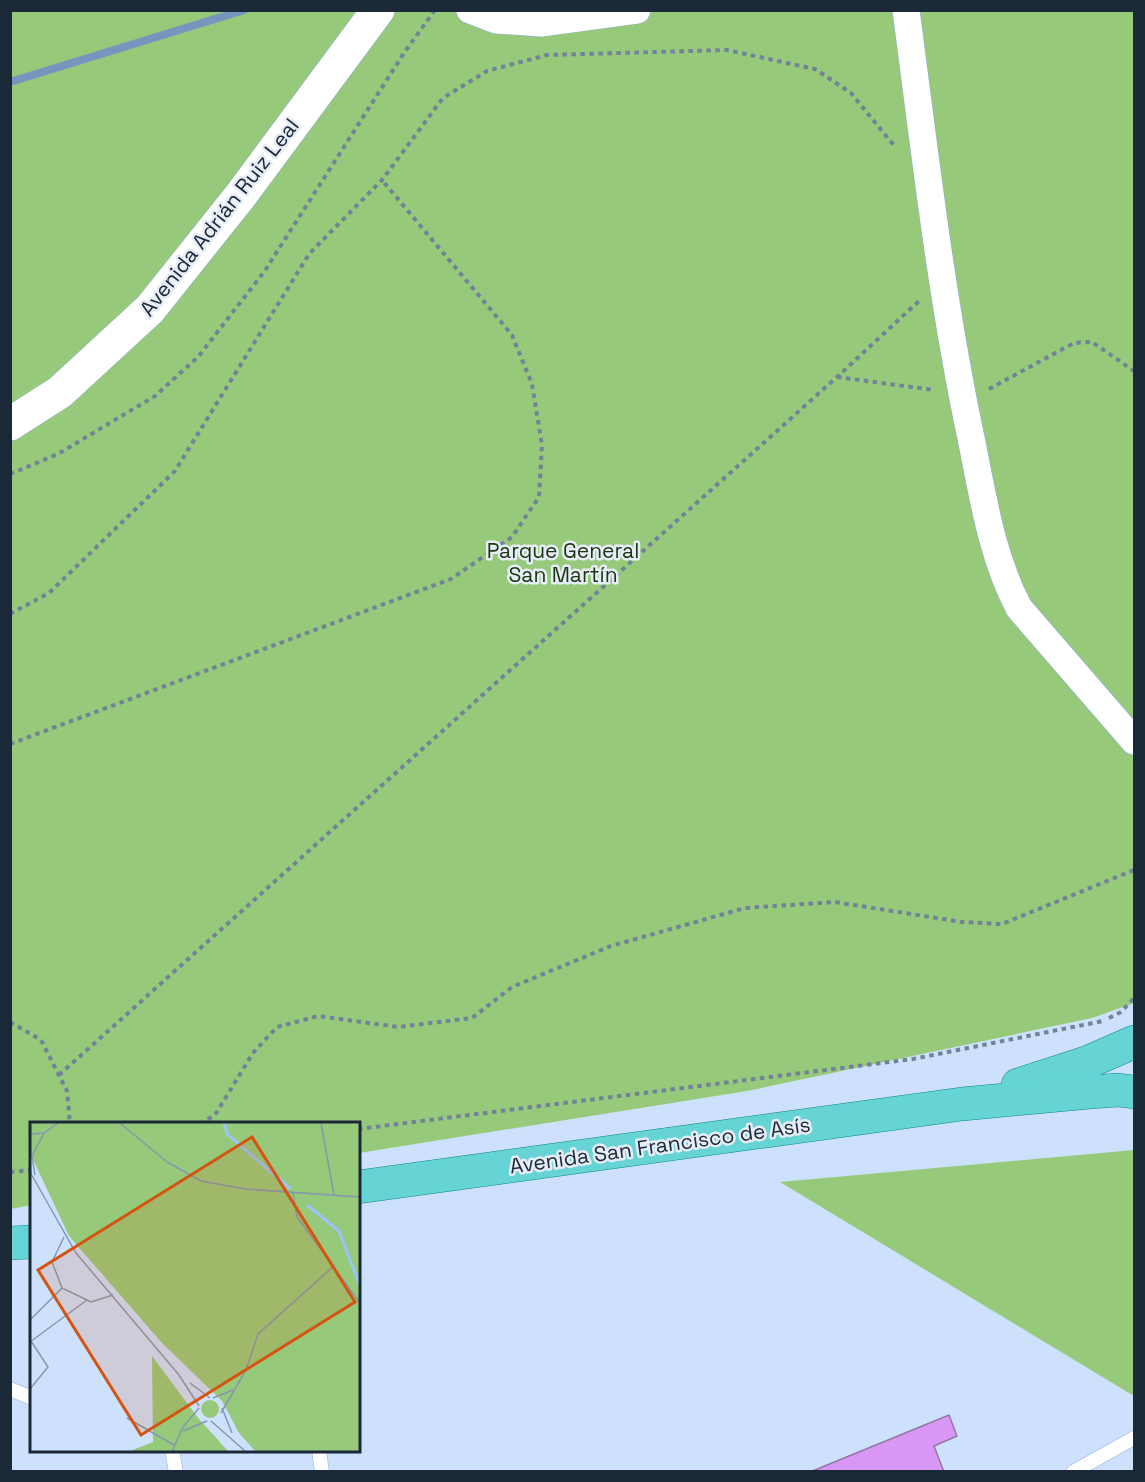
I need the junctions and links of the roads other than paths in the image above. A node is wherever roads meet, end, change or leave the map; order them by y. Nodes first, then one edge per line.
1 (378, 10) edge
2 (470, 10) edge
3 (637, 10) edge
4 (906, 10) edge
5 (10, 424) edge
6 (1134, 741) edge
7 (1134, 1042) edge
8 (1134, 1092) edge
9 (962, 1104) junction
10 (360, 1189) edge
11 (30, 1242) edge
12 (10, 1243) edge
13 (10, 1389) edge
14 (30, 1397) edge
15 (1134, 1438) edge
16 (172, 1452) edge
17 (319, 1452) edge
18 (176, 1472) edge
19 (322, 1472) edge
20 (1072, 1472) edge

1 - 5 street, Avenida Adrián Ruiz Leal
2 - 3 street
4 - 6 street
7 - 9 main road, Avenida San Francisco de Asís
8 - 9 main road, Avenida San Francisco de Asís
9 - 10 main road, Avenida San Francisco de Asís
11 - 12 main road
13 - 14 lane
15 - 20 lane
16 - 18 lane
17 - 19 lane

